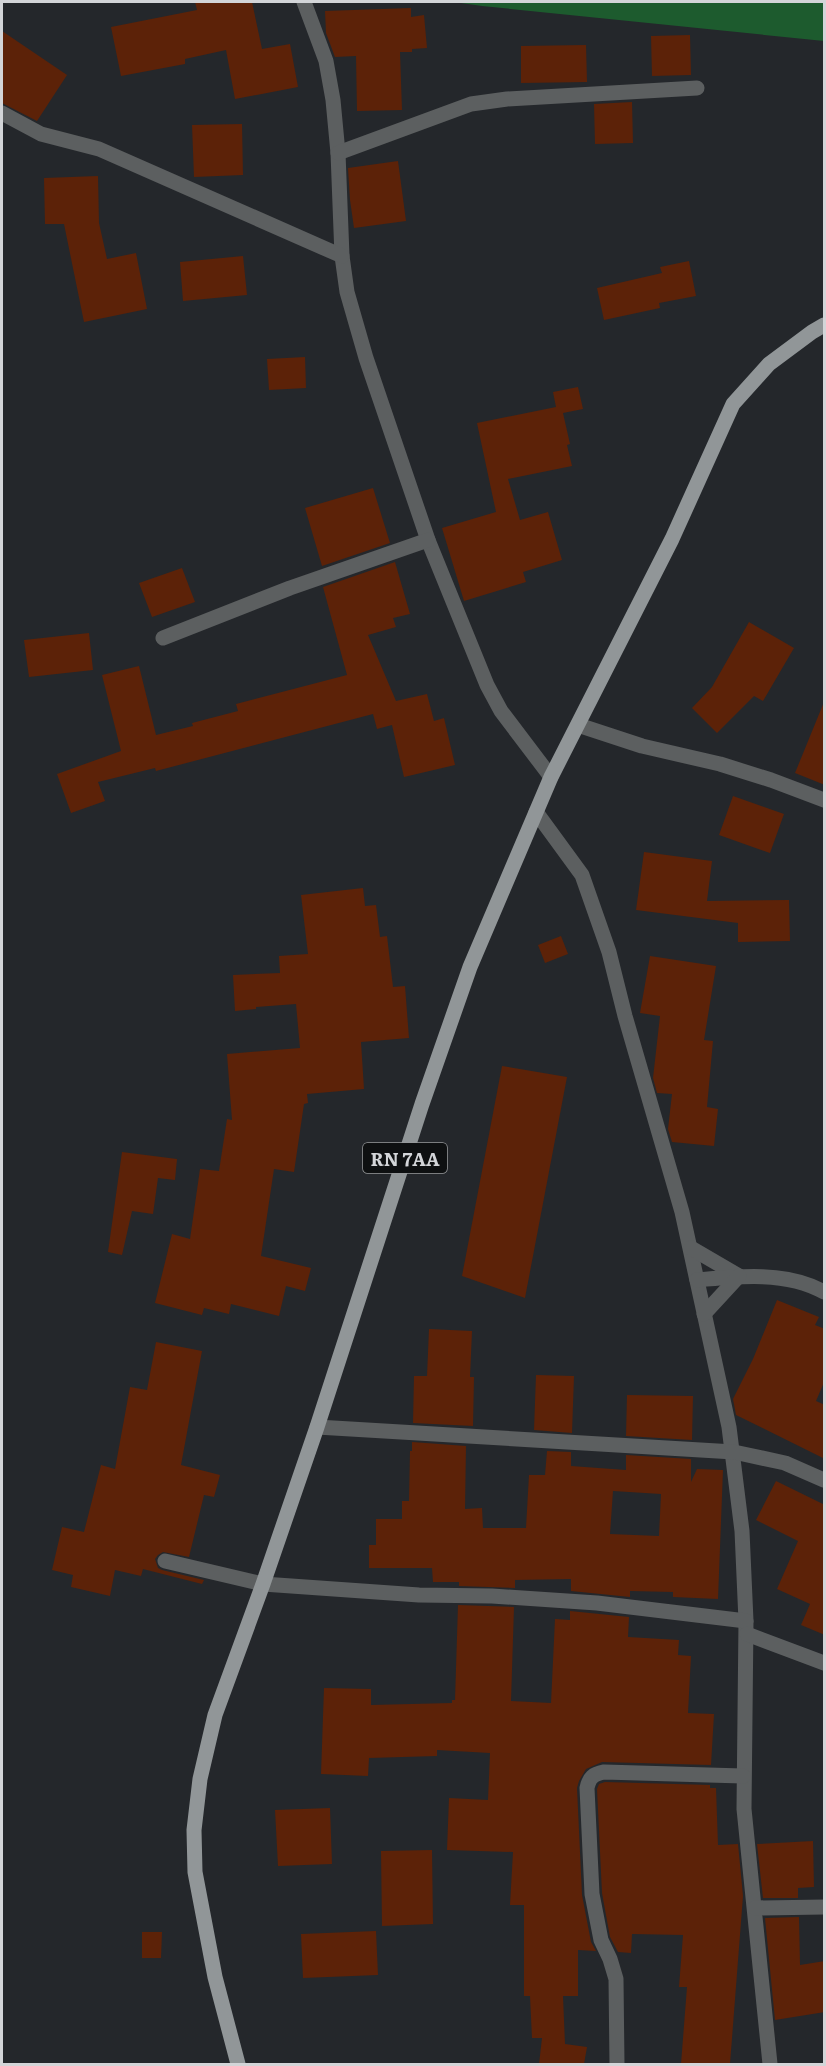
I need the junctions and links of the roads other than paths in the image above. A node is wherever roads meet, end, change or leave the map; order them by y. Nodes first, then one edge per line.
1 (304, 2) edge
2 (697, 88) dead end
3 (2, 113) edge
4 (338, 153) junction
5 (342, 256) junction
6 (825, 326) edge
7 (428, 540) junction
8 (163, 638) dead end
9 (578, 724) junction
10 (551, 777) junction
11 (825, 800) edge
12 (536, 812) junction
13 (691, 1248) junction
14 (739, 1276) junction
15 (697, 1280) junction
16 (825, 1292) edge
17 (704, 1314) junction
18 (317, 1428) junction
19 (734, 1452) junction
20 (825, 1480) edge
21 (165, 1561) dead end
22 (263, 1584) junction
23 (747, 1627) junction
24 (825, 1662) edge
25 (743, 1776) junction
26 (825, 1907) edge
27 (755, 1908) junction
28 (238, 2064) edge
29 (616, 2064) edge
30 (770, 2064) edge

1 - 4 street
2 - 4 street
3 - 5 street
4 - 5 street
5 - 7 street
6 - 9 main road, RN 7AA
7 - 8 street
7 - 10 street
9 - 10 main road, RN 7AA
9 - 11 street
10 - 12 main road, RN 7AA
12 - 13 street
12 - 18 main road, RN 7AA
13 - 14 street
13 - 15 street
14 - 15 street
14 - 16 street
14 - 17 street
15 - 17 street
17 - 19 street
18 - 19 street
18 - 22 main road, RN 7AA
19 - 20 street
19 - 23 street
21 - 22 street
22 - 23 street
22 - 28 main road, RN 7AA
23 - 24 street
23 - 25 street
25 - 27 street
25 - 29 street
26 - 27 street
27 - 30 street

